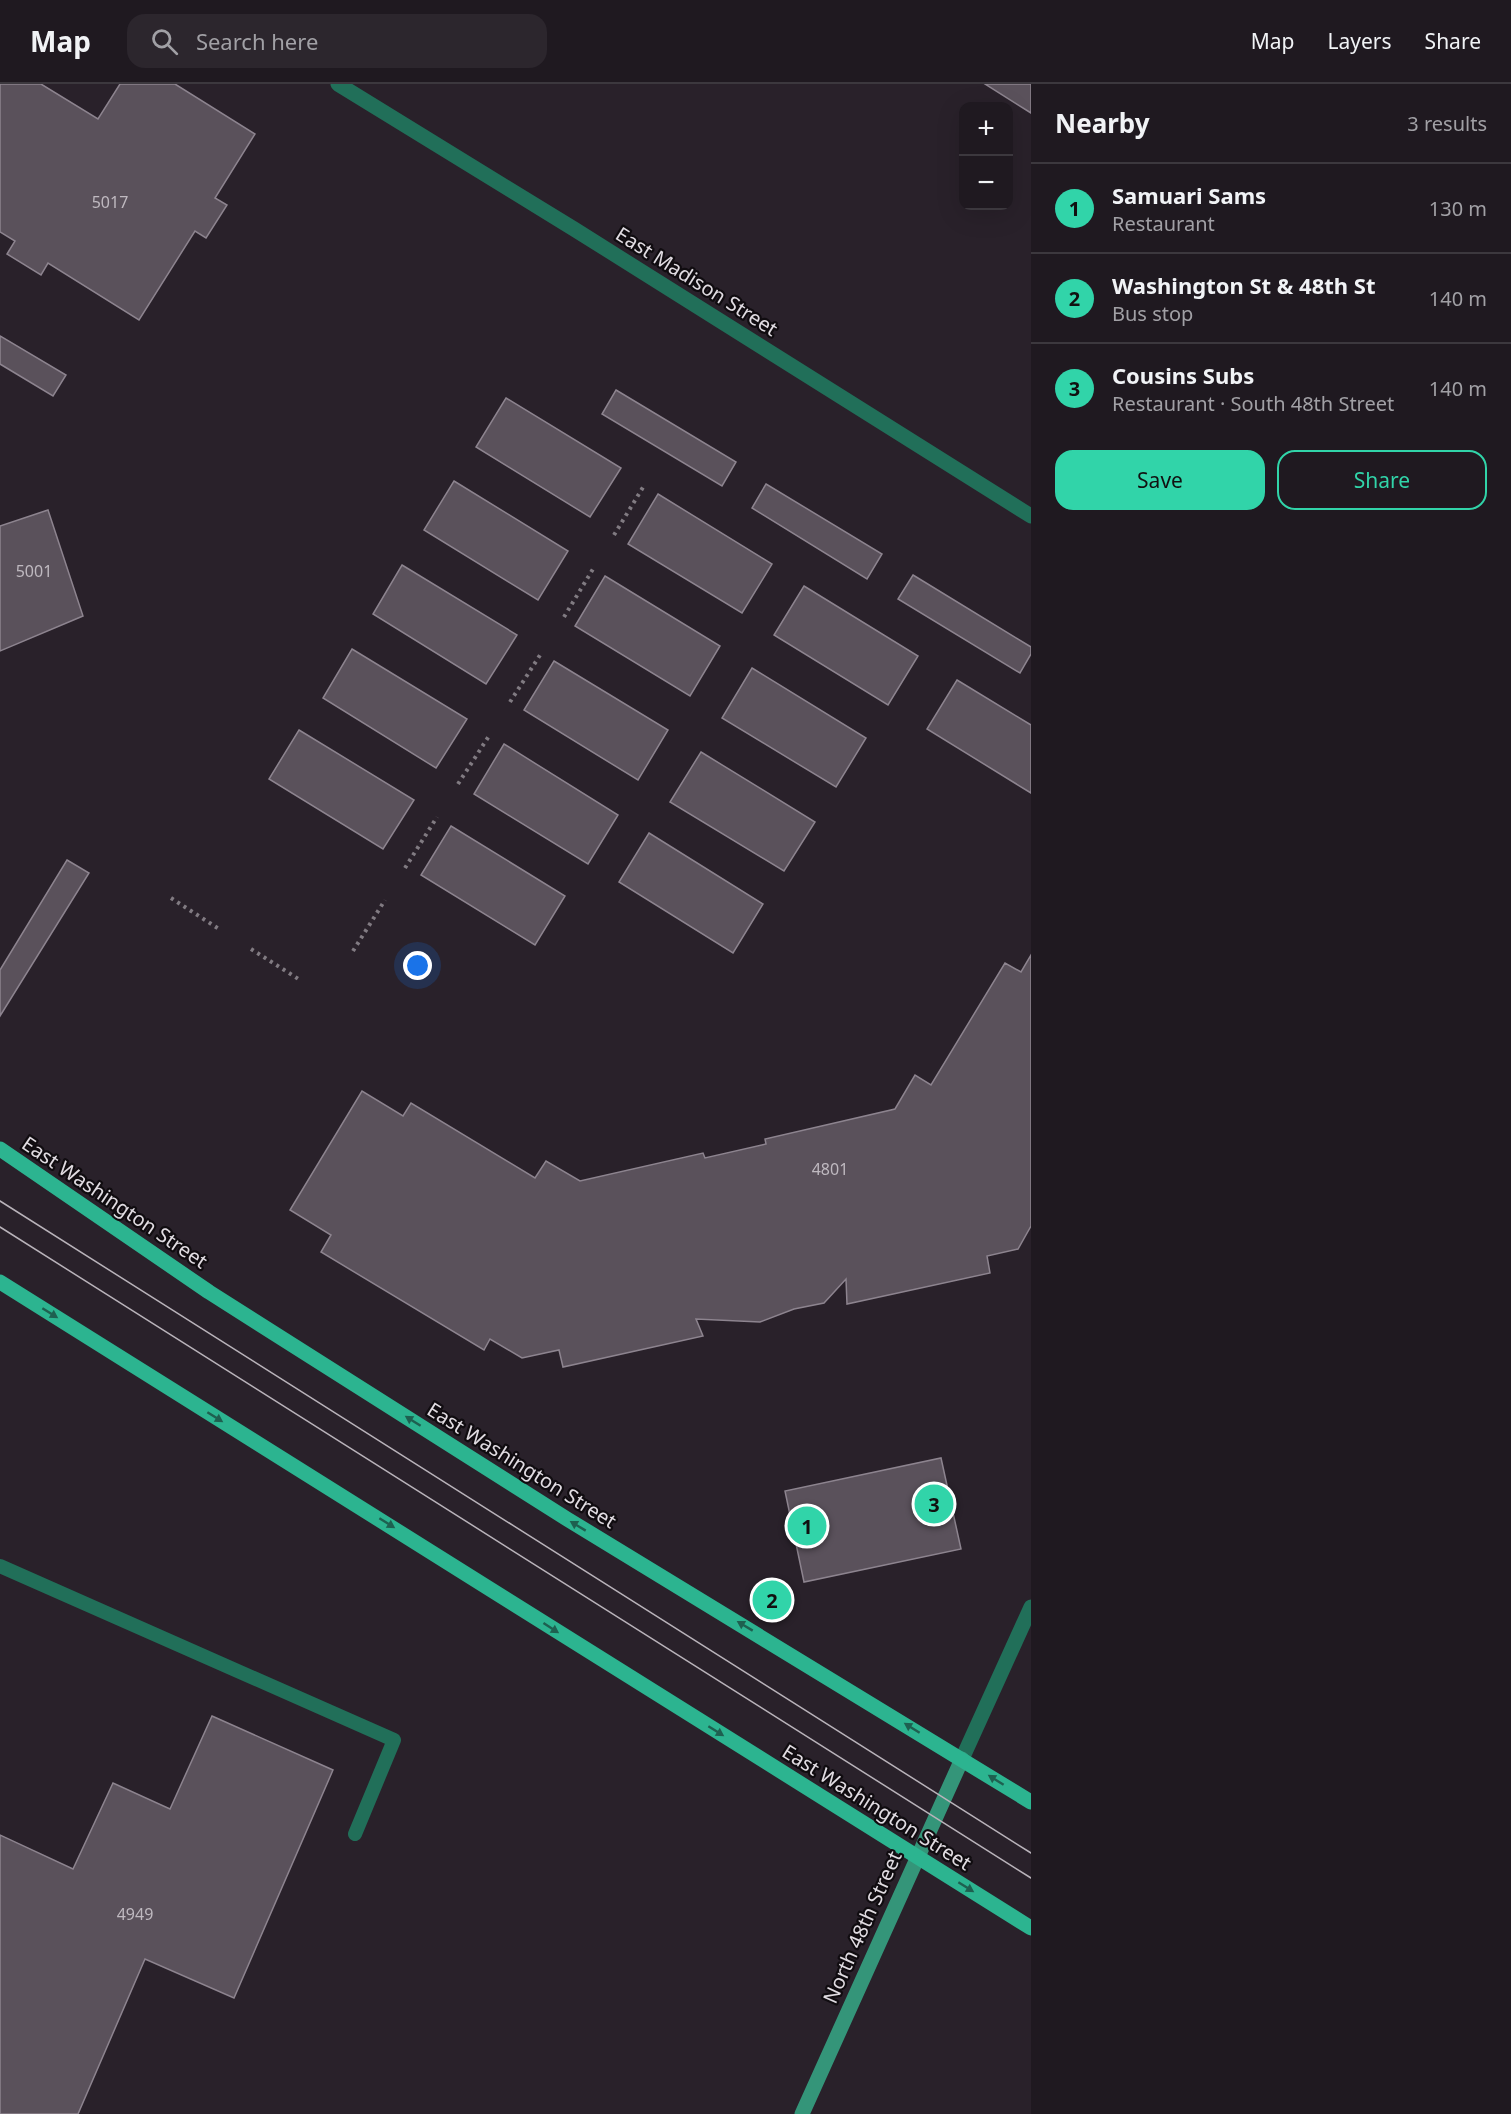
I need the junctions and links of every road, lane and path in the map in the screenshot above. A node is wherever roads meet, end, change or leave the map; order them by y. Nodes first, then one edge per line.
1 (338, 84) edge
2 (645, 484) dead end
3 (1031, 516) edge
4 (614, 535) dead end
5 (593, 568) dead end
6 (564, 617) dead end
7 (542, 652) dead end
8 (510, 702) dead end
9 (489, 736) dead end
10 (458, 784) dead end
11 (437, 817) dead end
12 (405, 868) dead end
13 (171, 898) dead end
14 (385, 900) dead end
15 (219, 929) dead end
16 (251, 949) dead end
17 (353, 951) dead end
18 (300, 980) dead end
19 (0, 1149) edge
20 (0, 1282) edge
21 (0, 1566) edge
22 (1031, 1607) edge
23 (962, 1759) junction
24 (1031, 1802) edge
25 (355, 1834) dead end
26 (917, 1856) junction
27 (1031, 1928) edge
28 (802, 2114) edge

1 - 3 street, East Madison Street
2 - 4 path
5 - 6 path
7 - 8 path
9 - 10 path
11 - 12 path
13 - 15 path
14 - 17 path
16 - 18 path
23 -> 19 main road, East Washington Street
20 -> 26 main road, East Washington Street
21 - 25 lane
22 - 23 street
24 -> 23 main road, East Washington Street
23 - 26 street, North 48th Street
26 -> 27 main road, East Washington Street
26 - 28 street, North 48th Street

